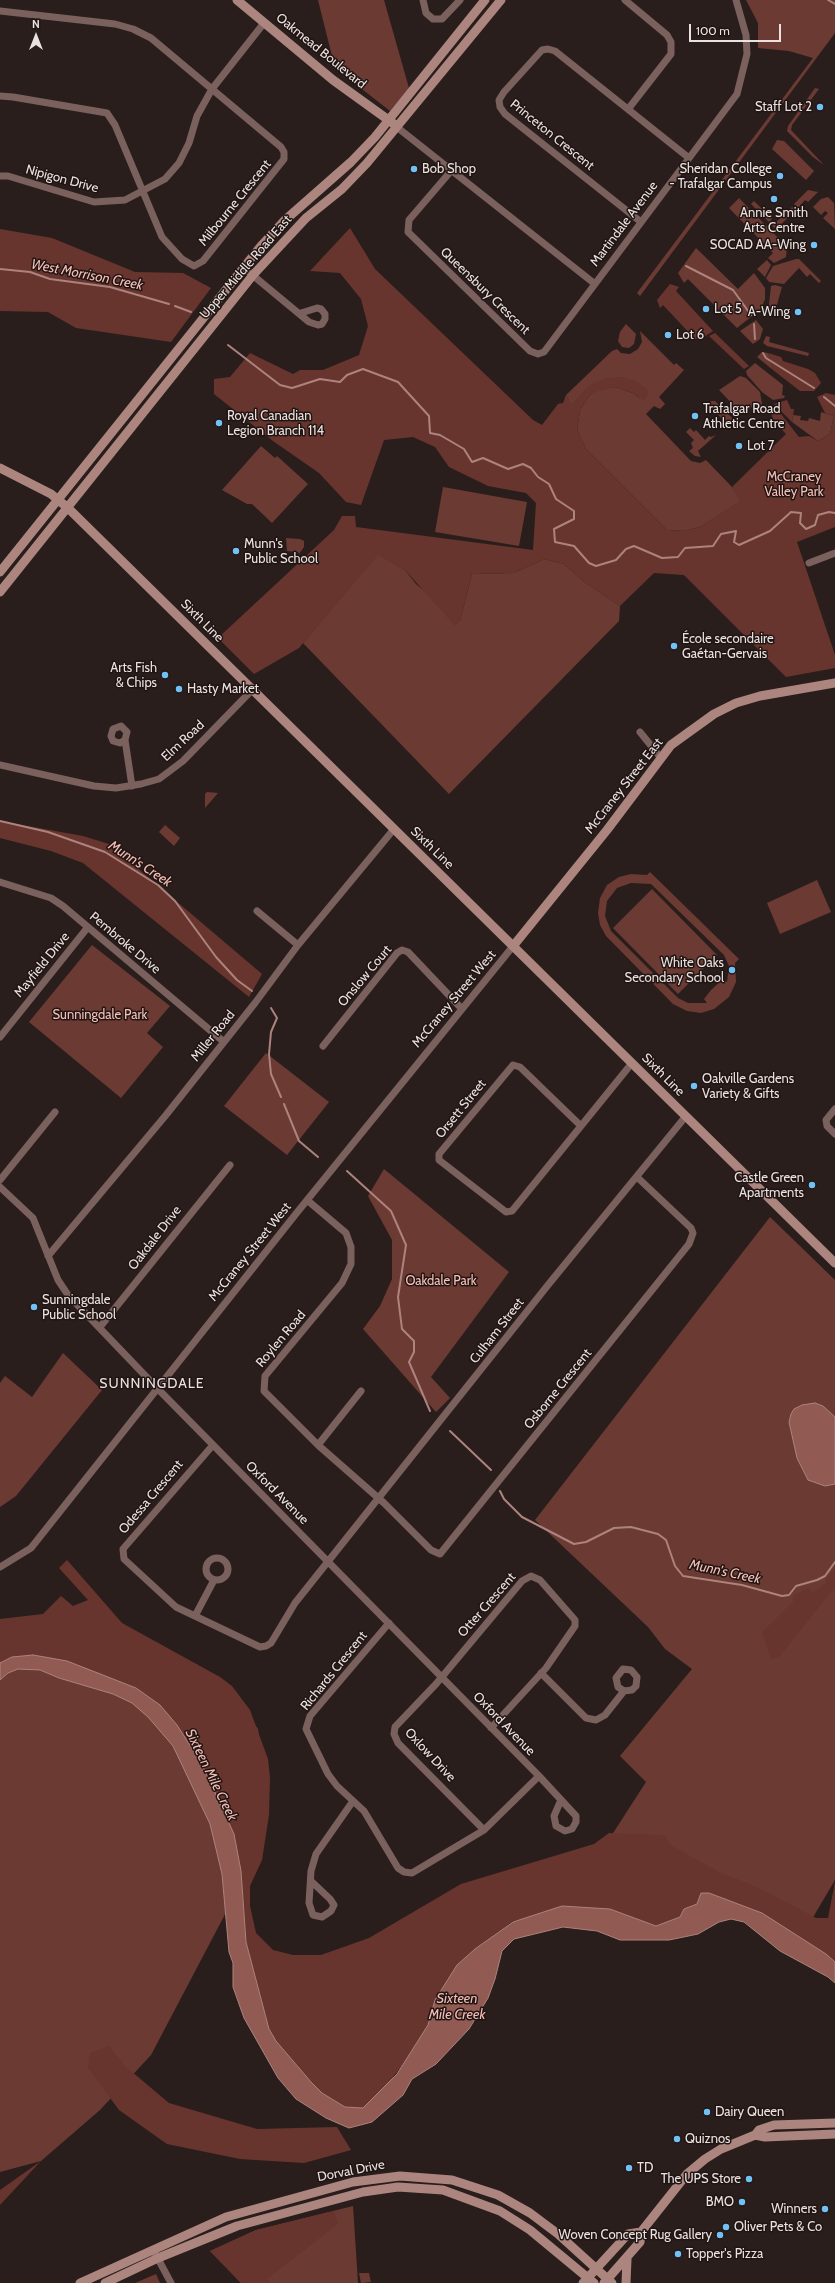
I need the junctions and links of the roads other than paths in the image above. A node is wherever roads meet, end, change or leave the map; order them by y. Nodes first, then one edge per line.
1 (237, 0) edge
2 (423, 0) edge
3 (460, 0) edge
4 (485, 0) edge
5 (501, 0) edge
6 (625, 0) edge
7 (736, 0) edge
8 (0, 11) edge
9 (264, 23) junction
10 (212, 89) junction
11 (0, 96) edge
12 (629, 108) junction
13 (389, 121) junction
14 (398, 128) junction
15 (689, 158) junction
16 (451, 171) junction
17 (0, 176) edge
18 (143, 192) junction
19 (641, 222) junction
20 (244, 268) junction
21 (253, 275) junction
22 (595, 284) junction
23 (301, 313) dead end
24 (0, 468) edge
25 (59, 500) junction
26 (68, 508) junction
27 (834, 555) edge
28 (809, 563) dead end
29 (0, 572) edge
30 (0, 592) edge
31 (835, 683) edge
32 (253, 689) junction
33 (640, 732) dead end
34 (125, 740) dead end
35 (661, 758) junction
36 (0, 765) edge
37 (132, 786) junction
38 (394, 829) junction
39 (1, 884) edge
40 (257, 911) dead end
41 (88, 927) junction
42 (298, 945) junction
43 (514, 945) junction
44 (462, 1008) junction
45 (0, 1037) edge
46 (224, 1042) junction
47 (323, 1046) dead end
48 (632, 1063) junction
49 (835, 1109) edge
50 (55, 1112) dead end
51 (686, 1116) junction
52 (581, 1126) junction
53 (835, 1134) edge
54 (230, 1164) dead end
55 (636, 1177) junction
56 (0, 1180) edge
57 (0, 1187) edge
58 (307, 1200) junction
59 (48, 1256) junction
60 (835, 1262) edge
61 (100, 1327) junction
62 (157, 1388) junction
63 (361, 1391) dead end
64 (213, 1445) junction
65 (318, 1445) junction
66 (378, 1498) junction
67 (329, 1562) junction
68 (0, 1567) edge
69 (214, 1580) dead end
70 (195, 1616) junction
71 (389, 1624) junction
72 (541, 1673) junction
73 (442, 1677) junction
74 (624, 1691) dead end
75 (492, 1728) junction
76 (539, 1776) junction
77 (561, 1800) dead end
78 (353, 1801) junction
79 (484, 1830) junction
80 (311, 1881) junction
81 (835, 2123) edge
82 (835, 2134) edge
83 (755, 2135) junction
84 (641, 2232) junction
85 (154, 2249) junction
86 (158, 2258) junction
87 (627, 2258) junction
88 (597, 2268) junction
89 (588, 2281) edge
90 (608, 2282) edge
91 (80, 2283) edge
92 (105, 2283) edge
93 (171, 2283) edge
94 (626, 2283) edge

1 - 9 main road, Oakmead Boulevard
2 - 3 street
4 - 13 main road, Upper Middle Road East
5 - 14 main road, Upper Middle Road East
6 - 12 street
7 - 15 street, Martindale Avenue
8 - 10 street
9 - 10 street, Nipigon Drive
9 - 13 main road, Oakmead Boulevard
10 - 18 street, Nipigon Drive
10 - 18 street, Milbourne Crescent
11 - 18 street
12 - 15 street, Princeton Crescent
12 - 19 street, Princeton Crescent
13 - 14 main road, Oakmead Boulevard
13 - 20 main road, Upper Middle Road East
14 - 16 street, Martindale Avenue
14 - 21 main road, Upper Middle Road East
15 - 19 street, Martindale Avenue
16 - 22 street, Martindale Avenue
16 - 22 street, Queensbury Crescent
17 - 18 street, Nipigon Drive
19 - 22 street, Martindale Avenue
20 - 21 street
20 - 25 main road, Upper Middle Road East
21 - 23 street
21 - 26 main road, Upper Middle Road East
24 - 25 main road, Sixth Line
25 - 26 main road, Sixth Line
25 - 29 main road, Upper Middle Road East
26 - 30 main road, Upper Middle Road East
26 - 32 main road, Sixth Line
27 - 28 street
31 - 35 main road, McCraney Street East
32 - 37 street, Elm Road
32 - 38 main road, Sixth Line
33 - 35 street
34 - 37 street
35 - 43 main road, McCraney Street East
36 - 37 street, Elm Road
38 - 42 street, Miller Road
38 - 43 main road, Sixth Line
39 - 41 street, Pembroke Drive
40 - 42 street
41 - 45 street, Mayfield Drive
41 - 46 street, Pembroke Drive
42 - 46 street, Miller Road
43 - 44 street, McCraney Street West
43 - 48 main road, Sixth Line
44 - 47 street, Onslow Court
44 - 58 street, McCraney Street West
46 - 59 street, Miller Road
48 - 51 main road, Sixth Line
48 - 52 street, Orsett Street
49 - 53 street
50 - 56 street
51 - 55 street, Culham Street
51 - 60 main road, Sixth Line
52 - 52 street, Orsett Street
54 - 61 street, Oakdale Drive
55 - 66 street, Culham Street
55 - 66 street, Osborne Crescent
57 - 59 street, Oxford Avenue
58 - 62 street, McCraney Street West
58 - 65 street, Roylen Road
59 - 61 street, Oxford Avenue
61 - 62 street, Oxford Avenue
62 - 64 street, Oxford Avenue
62 - 68 street, McCraney Street West
63 - 65 street
64 - 67 street, Oxford Avenue
64 - 70 street, Odessa Crescent
65 - 66 street, Roylen Road
66 - 67 street, Culham Street
67 - 70 street, Odessa Crescent
67 - 71 street, Oxford Avenue
69 - 70 street
71 - 73 street, Oxford Avenue
71 - 78 street, Richards Crescent
72 - 73 street, Otter Crescent
72 - 74 street
72 - 75 street, Otter Crescent
73 - 75 street, Oxford Avenue
73 - 79 street, Oxlow Drive
75 - 76 street, Oxford Avenue
76 - 77 street, Oxford Avenue
76 - 79 street, Richards Crescent
78 - 79 street, Richards Crescent
78 - 80 street
80 - 80 street
81 - 83 main road
82 - 83 main road
83 - 84 main road
84 - 87 main road
84 - 88 main road
85 - 86 street
85 - 88 main road, Dorval Drive
85 - 91 main road, Dorval Drive
86 - 89 main road, Dorval Drive
86 - 92 main road, Dorval Drive
86 - 93 street
87 - 90 main road
87 - 94 main road
88 - 89 main road
88 - 90 main road, Dorval Drive

